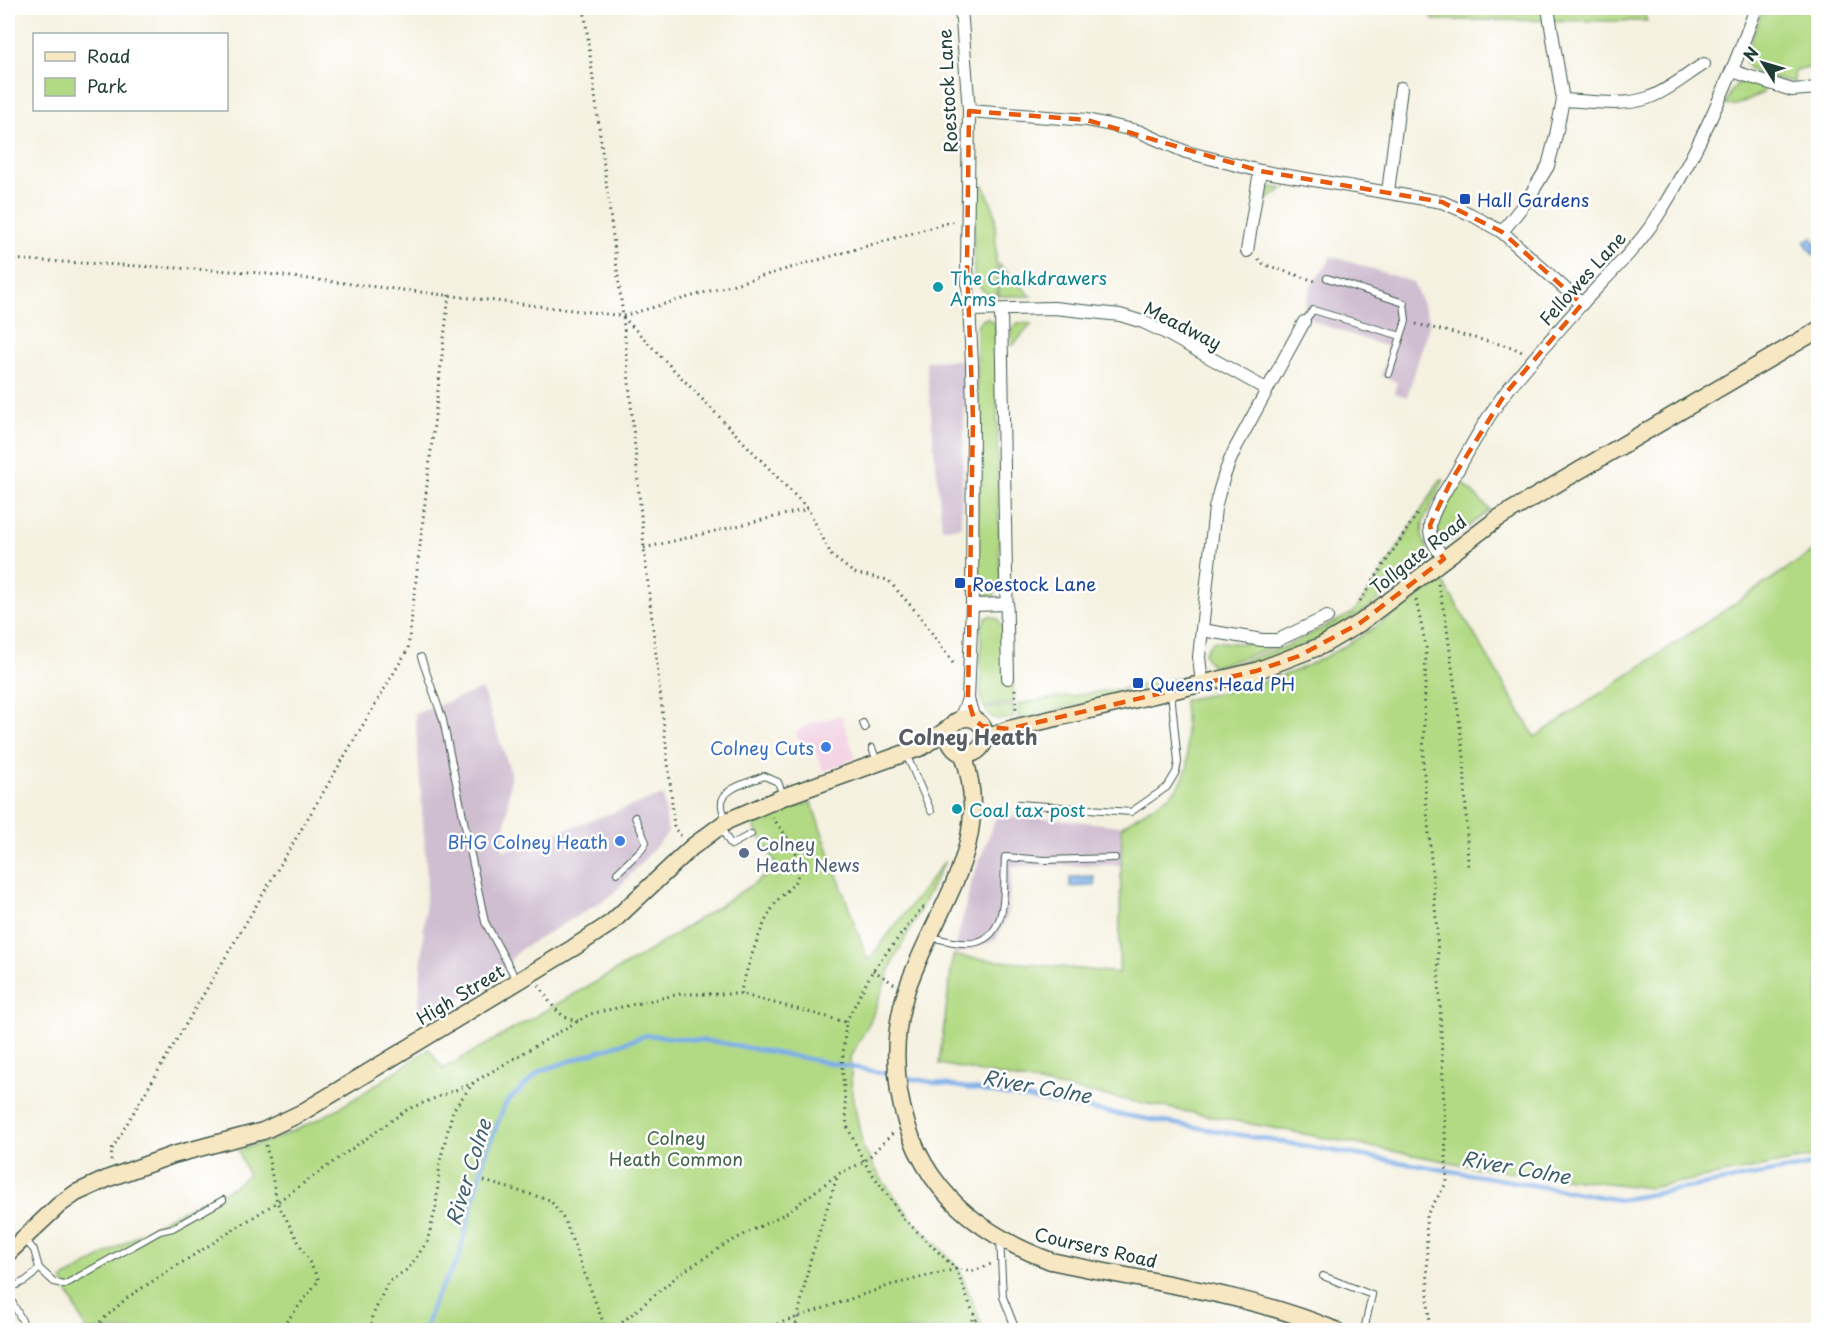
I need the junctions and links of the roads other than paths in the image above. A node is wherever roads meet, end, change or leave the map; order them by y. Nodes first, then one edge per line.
1 (961, 8) edge
2 (1548, 8) edge
3 (1752, 9) edge
4 (1704, 64) dead end
5 (1732, 71) junction
6 (1401, 88) dead end
7 (1818, 88) edge
8 (1563, 100) junction
9 (969, 111) junction
10 (1260, 171) junction
11 (1388, 192) junction
12 (1502, 232) junction
13 (1247, 251) road end
14 (1327, 278) road end
15 (1582, 304) junction
16 (970, 310) junction
17 (1001, 310) junction
18 (1304, 322) joint
19 (1818, 330) edge
20 (1401, 336) junction
21 (1389, 374) dead end
22 (1266, 389) junction
23 (1444, 559) junction
24 (1006, 604) junction
25 (972, 605) junction
26 (1327, 617) dead end
27 (1202, 630) junction
28 (421, 657) dead end
29 (1008, 678) road end
30 (1202, 684) junction
31 (1171, 691) junction
32 (972, 730) junction
33 (922, 747) junction
34 (957, 750) junction
35 (905, 753) junction
36 (971, 776) junction
37 (783, 797) junction
38 (1019, 804) dead end
39 (931, 811) dead end
40 (635, 817) dead end
41 (723, 824) junction
42 (751, 834) dead end
43 (1115, 858) dead end
44 (617, 873) dead end
45 (929, 937) junction
46 (524, 978) junction
47 (223, 1200) dead end
48 (23, 1238) junction
49 (1000, 1239) junction
50 (8, 1253) edge
51 (39, 1268) junction
52 (1323, 1276) dead end
53 (8, 1288) edge
54 (8, 1294) edge
55 (26, 1328) dead end
56 (1016, 1330) edge
57 (1335, 1330) edge
58 (1364, 1330) edge

1 - 9 street, Roestock Lane
2 - 8 street
3 - 5 street, Fellowes Lane
4 - 8 street
5 - 7 street
5 - 15 street, Fellowes Lane
6 - 11 street
8 - 12 street
9 - 10 street
9 - 16 street, Roestock Lane
10 - 11 street
10 - 13 street
11 - 12 street
12 - 15 street
14 - 20 lane
15 - 23 street, Fellowes Lane
16 - 17 street, Meadway
16 - 25 street, Roestock Lane
17 - 22 street, Meadway
17 - 24 street
18 - 20 lane
18 - 22 street
19 - 23 street, Tollgate Road
20 - 21 lane
22 - 27 street
23 - 30 street, Tollgate Road
24 - 25 street
24 - 29 street
25 - 32 street, Roestock Lane
26 - 27 street
27 - 30 street
28 - 46 lane
30 - 31 street, Tollgate Road
31 - 32 street, Tollgate Road
31 - 38 lane
32 - 33 street, High Street
32 - 34 street, High Street
32 - 34 street, Coursers Road
32 - 36 street, Coursers Road
33 - 34 street, High Street
33 - 35 street, High Street
34 - 36 street, Coursers Road
35 - 37 street, High Street
35 - 39 lane
36 - 45 street, Coursers Road
37 - 41 street, High Street
37 - 41 lane
40 - 44 lane
41 - 42 lane
41 - 46 street, High Street
43 - 45 lane
45 - 49 street, Coursers Road
46 - 48 street, High Street
47 - 51 lane
48 - 50 street, High Street
48 - 51 lane
49 - 56 lane
49 - 57 street, Coursers Road
51 - 53 lane
52 - 58 lane
54 - 55 lane

